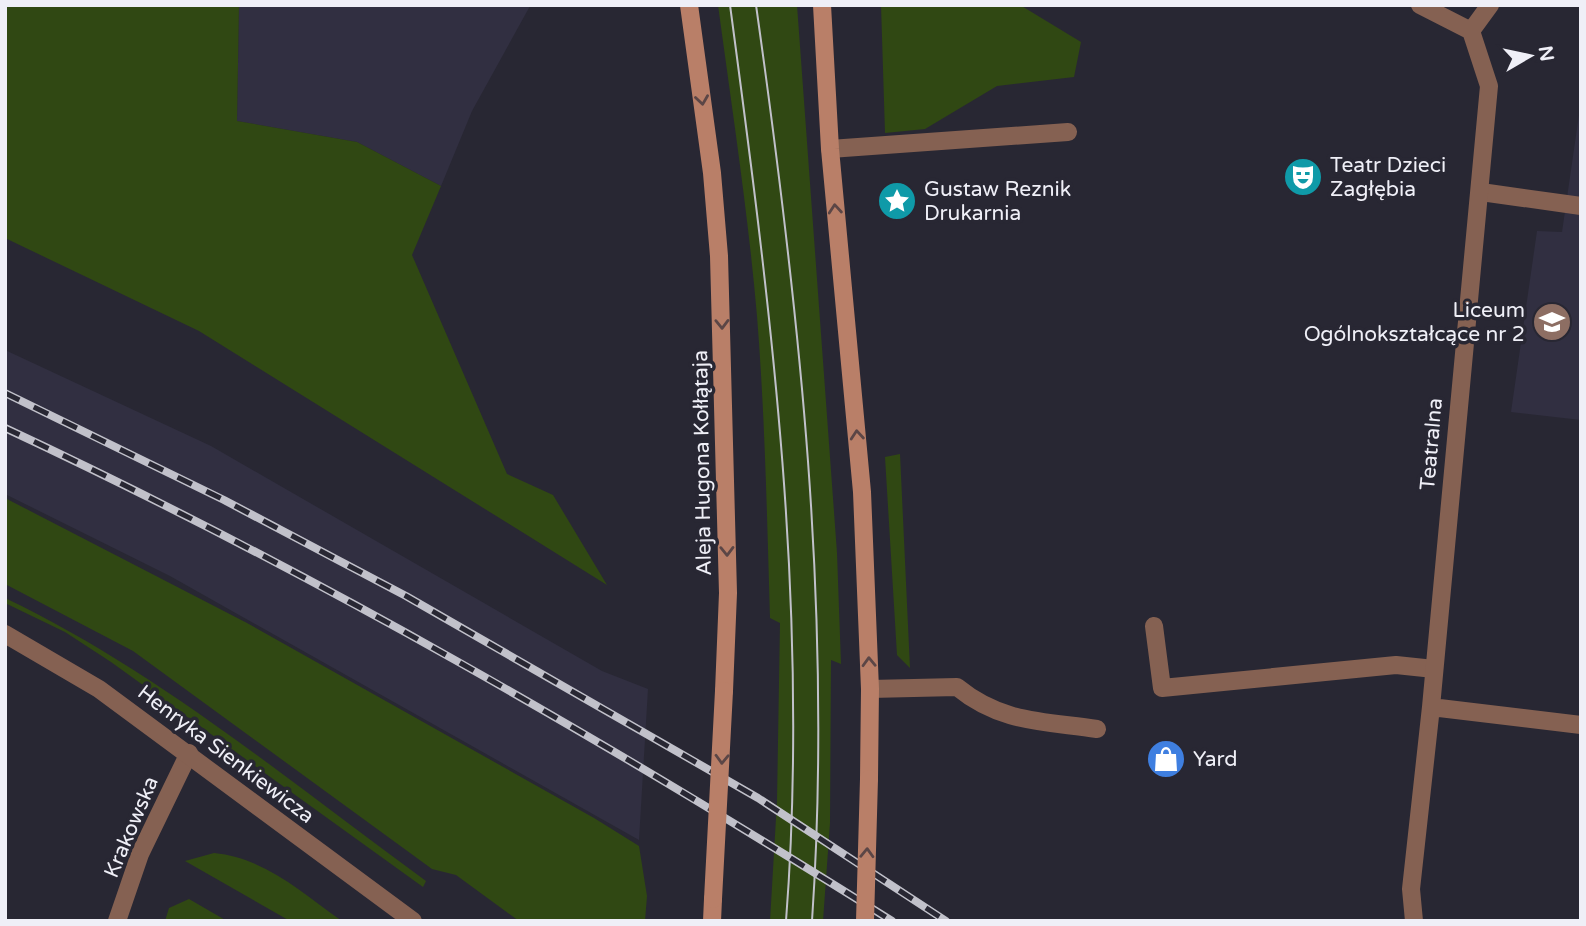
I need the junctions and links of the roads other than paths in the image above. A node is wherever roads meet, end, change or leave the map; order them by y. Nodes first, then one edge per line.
1 (689, 5) edge
2 (822, 5) edge
3 (1420, 5) edge
4 (1490, 5) edge
5 (1471, 31) junction
6 (1068, 132) dead end
7 (830, 149) junction
8 (1481, 192) junction
9 (1581, 206) edge
10 (1154, 626) dead end
11 (5, 634) edge
12 (1434, 669) junction
13 (870, 689) junction
14 (1431, 707) junction
15 (1581, 726) edge
16 (1097, 729) dead end
17 (189, 753) junction
18 (117, 921) edge
19 (413, 921) edge
20 (712, 921) edge
21 (865, 921) edge
22 (1414, 921) edge

1 -> 20 main road, Aleja Hugona Kołłątaja, bridge
2 - 7 main road
3 - 5 street
4 - 5 street
5 - 8 street, Teatralna
6 - 7 street
13 -> 7 main road
8 - 9 street
8 - 12 street, Teatralna
10 - 12 street
11 - 17 street, Henryka Sienkiewicza
12 - 14 street, Teatralna
13 - 16 street
21 -> 13 main road, bridge
14 - 15 street
14 - 22 street, Teatralna
17 - 18 street, Krakowska
17 - 19 street, Henryka Sienkiewicza

